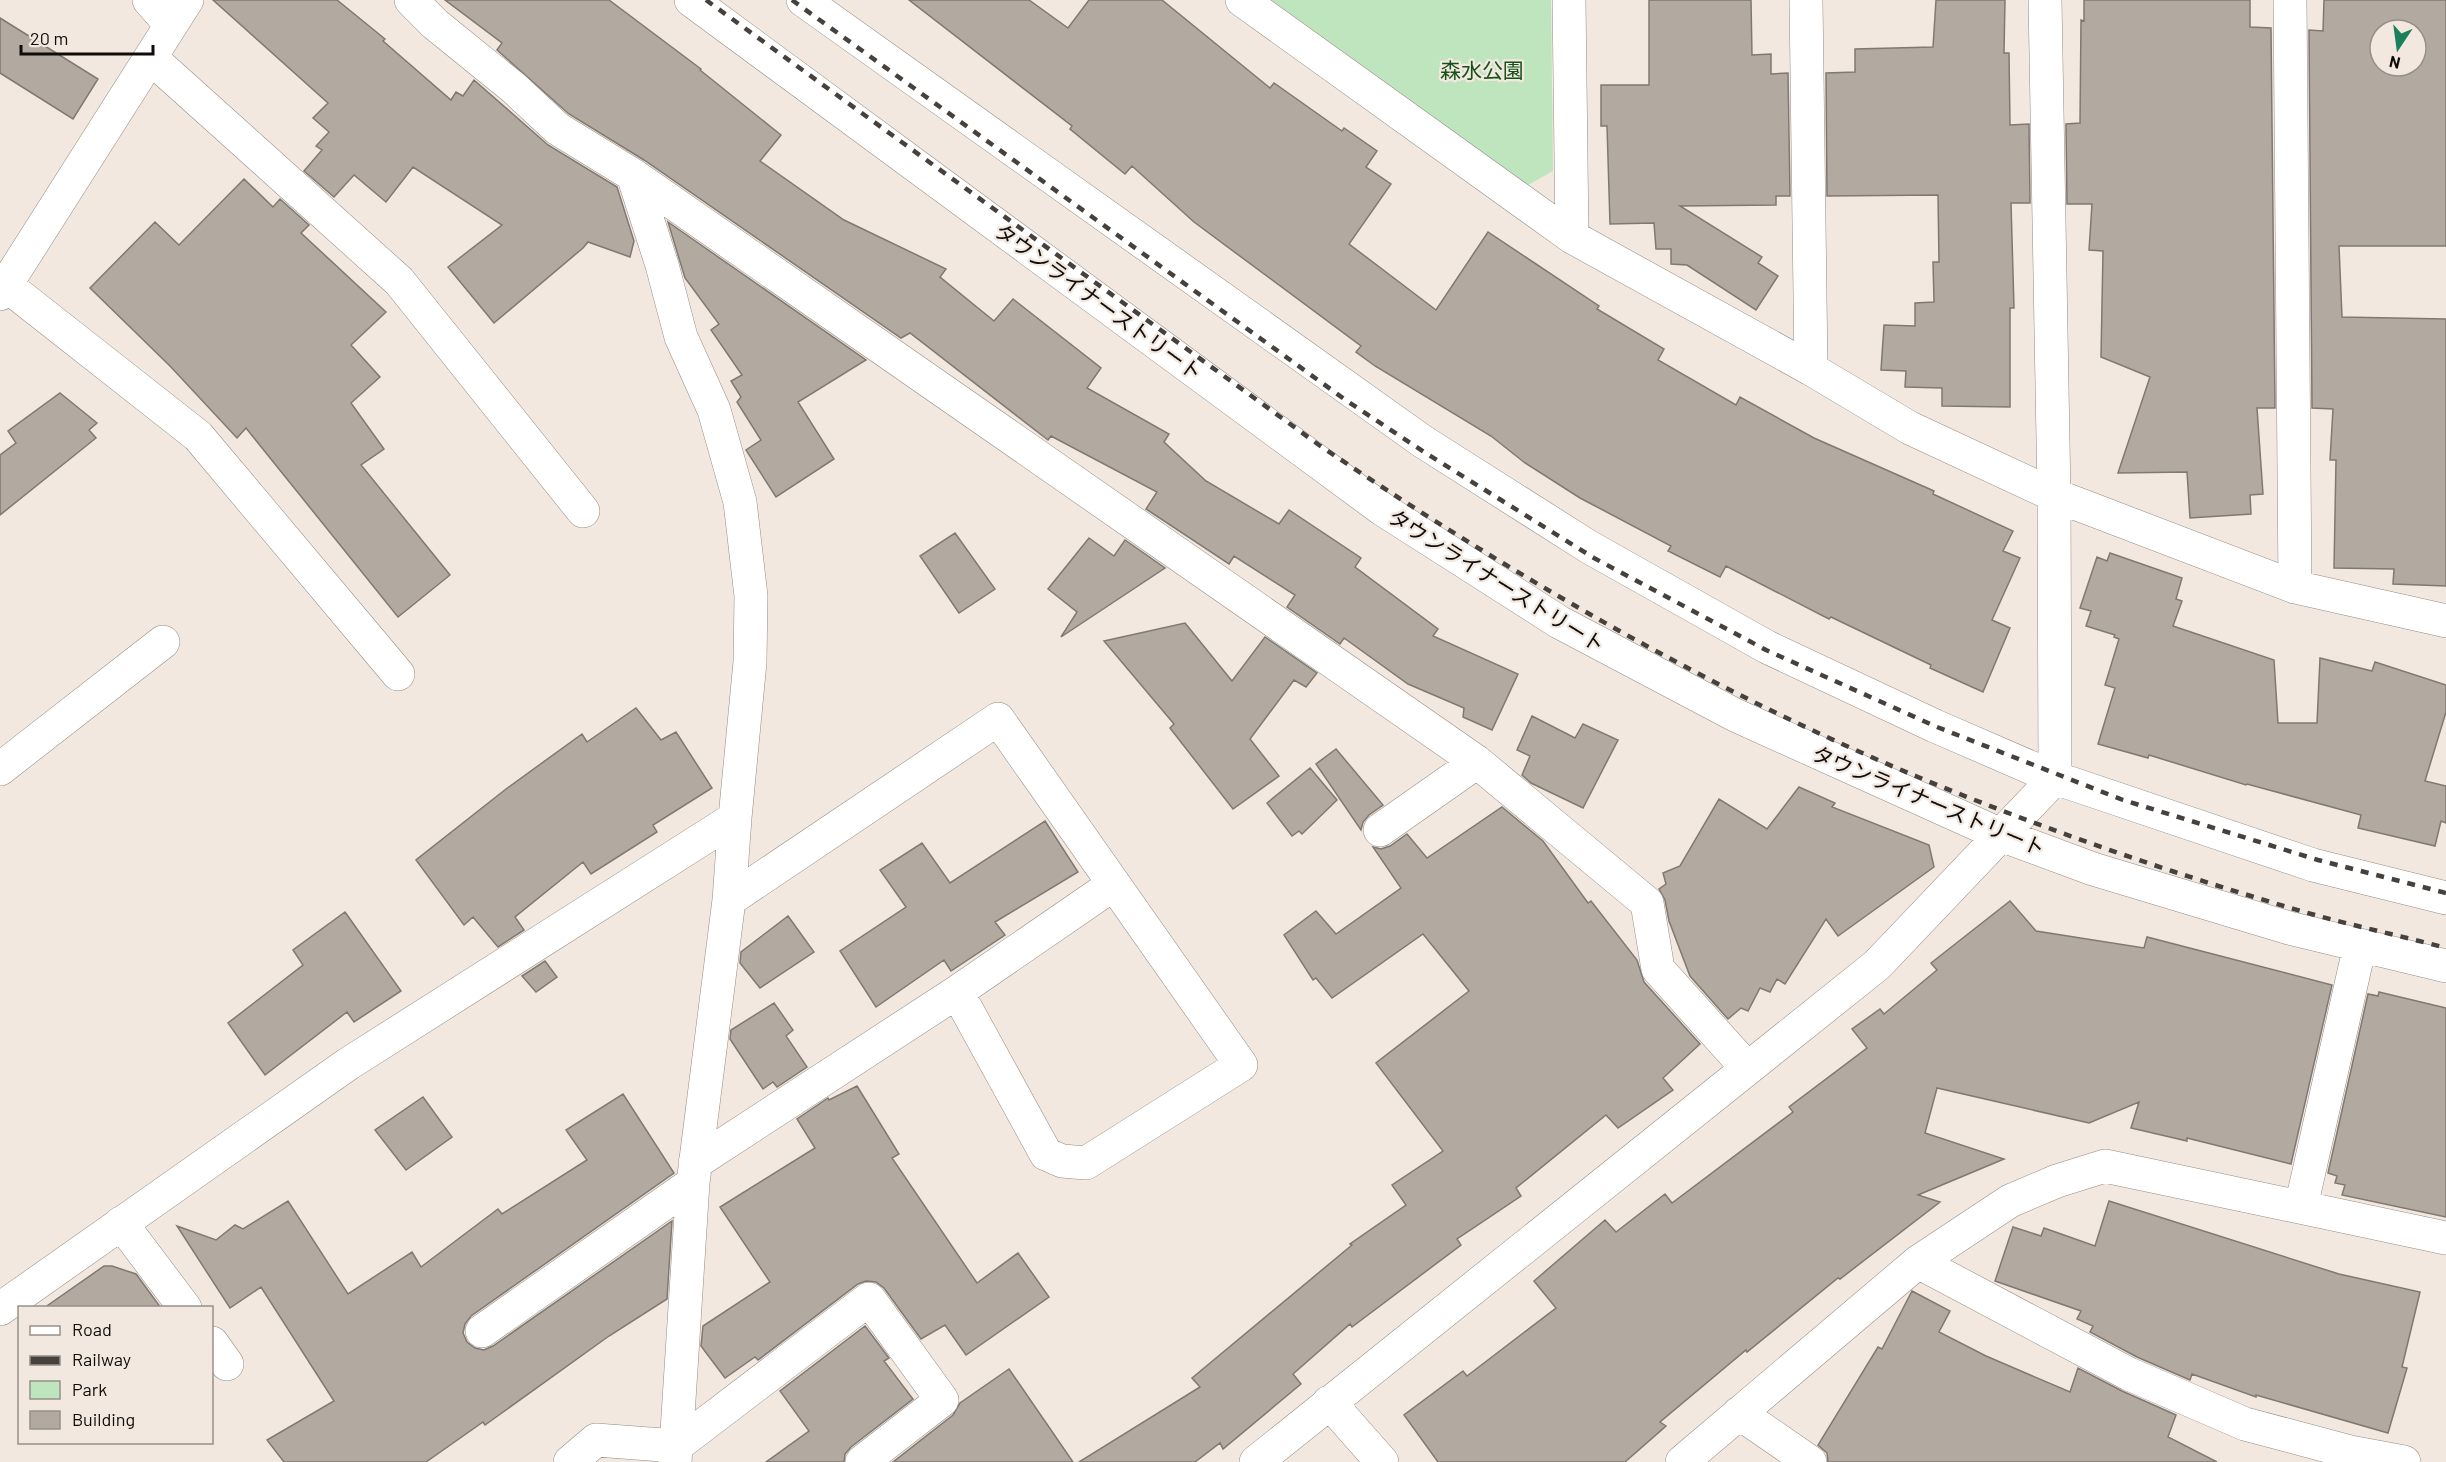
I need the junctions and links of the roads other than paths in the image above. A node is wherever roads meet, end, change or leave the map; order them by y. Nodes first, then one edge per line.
1 (148, 0) edge
2 (411, 0) edge
3 (690, 0) edge
4 (803, 0) edge
5 (1242, 0) edge
6 (1569, 0) edge
7 (1806, 0) edge
8 (2045, 0) edge
9 (2290, 0) edge
10 (179, 13) edge
11 (151, 58) junction
12 (633, 175) junction
13 (1572, 237) junction
14 (3, 290) edge
15 (1811, 369) junction
16 (2054, 495) junction
17 (583, 511) dead end
18 (2295, 587) junction
19 (2446, 621) edge
20 (163, 642) dead end
21 (398, 674) dead end
22 (1477, 762) junction
23 (0, 769) edge
24 (2055, 778) junction
25 (735, 818) junction
26 (1380, 831) dead end
27 (2001, 835) junction
28 (1114, 884) junction
29 (2446, 898) edge
30 (729, 900) junction
31 (2360, 945) junction
32 (2446, 966) edge
33 (957, 992) junction
34 (1747, 1068) junction
35 (694, 1173) junction
36 (2301, 1208) junction
37 (122, 1223) junction
38 (2446, 1238) edge
39 (1918, 1262) junction
40 (184, 1306) edge
41 (0, 1309) edge
42 (482, 1331) dead end
43 (1329, 1402) junction
44 (1739, 1413) junction
45 (676, 1454) edge
46 (570, 1462) edge
47 (861, 1462) edge
48 (1256, 1462) edge
49 (1382, 1462) edge
50 (1682, 1462) edge
51 (1810, 1462) edge
52 (2404, 1462) edge

1 - 10 street
2 - 12 street
3 - 27 street, タウンライナーストリート
4 - 24 street
5 - 13 street
6 - 13 street
7 - 15 street
8 - 16 street
9 - 18 street
10 - 11 street
11 - 14 street
11 - 17 street
12 - 22 street
12 - 25 street
13 - 15 street
14 - 21 street
15 - 16 street
16 - 18 street
16 - 24 street
18 - 19 street
20 - 23 street
22 - 26 street
22 - 34 street
24 - 27 street
24 - 29 street
25 - 30 street
25 - 37 street
27 - 31 street, タウンライナーストリート
27 - 34 street
28 - 30 street
28 - 33 street
28 - 33 street
30 - 35 street
31 - 32 street, タウンライナーストリート
31 - 36 street
33 - 35 street
34 - 43 street
35 - 42 street
35 - 45 street
36 - 38 street
36 - 39 street
37 - 40 street
37 - 41 street
39 - 44 street
39 - 52 street
43 - 48 street
43 - 49 street
44 - 50 street
44 - 51 street
45 - 46 street
45 - 47 street

